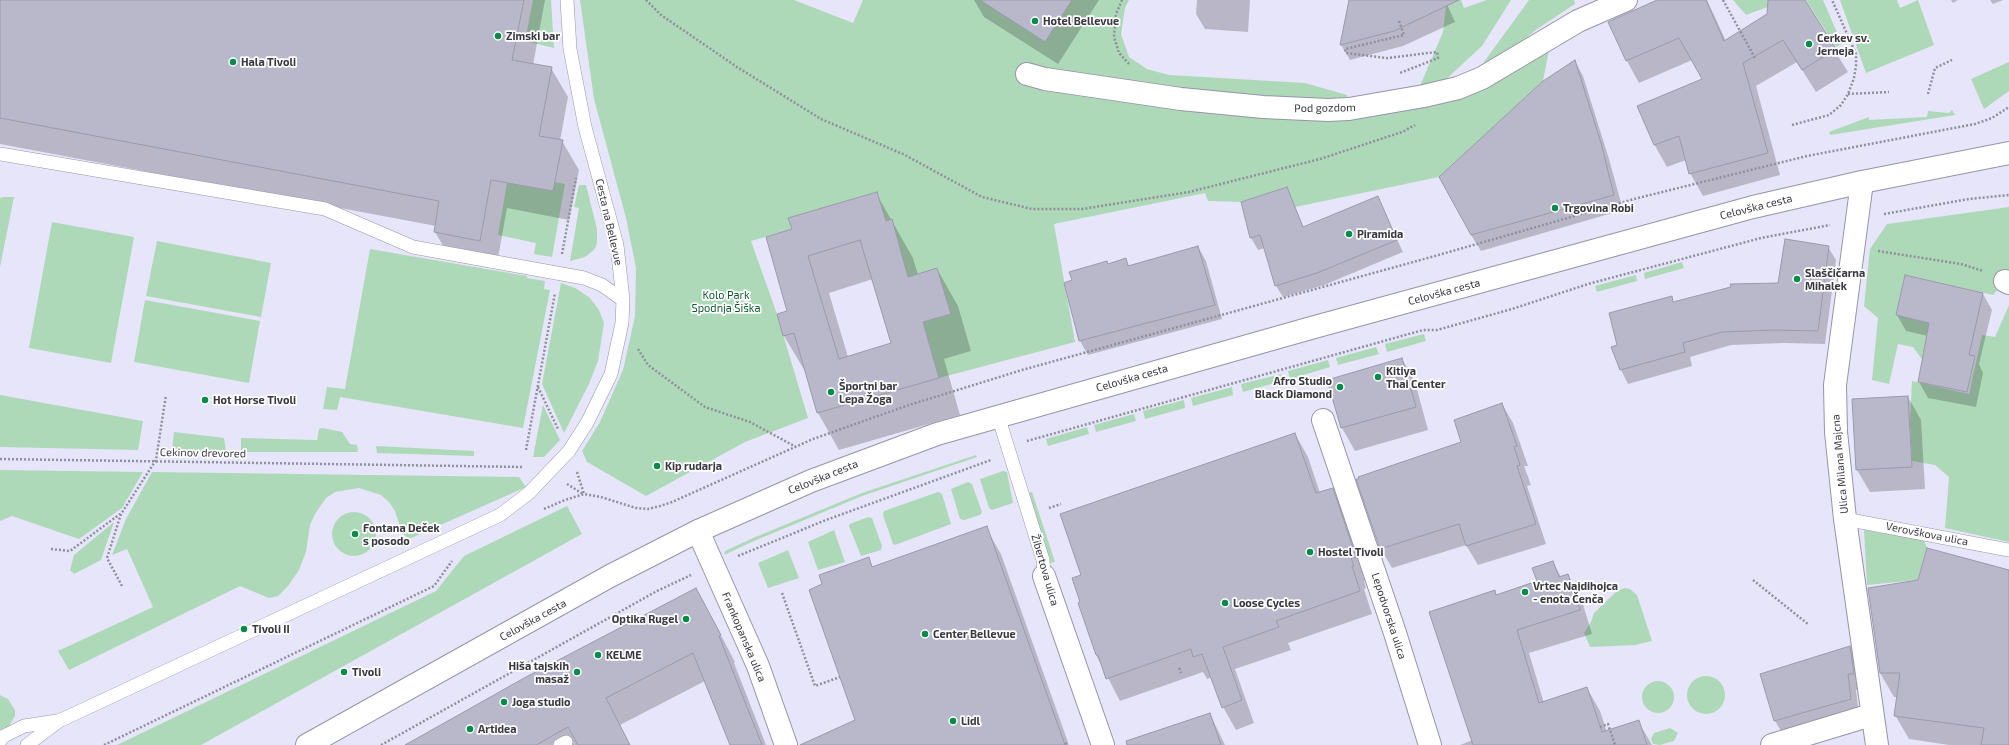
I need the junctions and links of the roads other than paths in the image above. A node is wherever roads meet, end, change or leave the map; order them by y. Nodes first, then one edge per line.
1 (567, 0) edge
2 (1626, 0) edge
3 (1026, 74) dead end
4 (0, 154) edge
5 (2009, 154) edge
6 (1862, 182) junction
7 (623, 300) junction
8 (998, 416) junction
9 (1323, 420) dead end
10 (1845, 518) junction
11 (698, 531) junction
12 (2009, 550) edge
13 (1044, 576) joint
14 (1871, 715) junction
15 (59, 721) junction
16 (0, 741) edge
17 (27, 745) edge
18 (307, 745) edge
19 (786, 745) edge
20 (1103, 745) edge
21 (1430, 745) edge
22 (1772, 745) edge
23 (1877, 745) edge

1 - 7 lane, Cesta na Bellevue
2 - 3 street, Pod gozdom
4 - 7 lane
5 - 6 street, Celovška cesta
6 - 8 street, Celovška cesta
6 - 10 street, Ulica Milana Majcna
7 - 15 lane, Cesta na Bellevue
8 - 11 street, Celovška cesta
8 - 13 lane, Žibertova ulica
9 - 21 street, Lepodvorska ulica
10 - 12 lane, Verovškova ulica
10 - 14 street, Ulica Milana Majcna
11 - 18 street, Celovška cesta
11 - 19 street, Frankopanska ulica
13 - 20 street, Žibertova ulica
14 - 22 street
14 - 23 street, Ulica Milana Majcna
15 - 16 lane
15 - 17 lane

